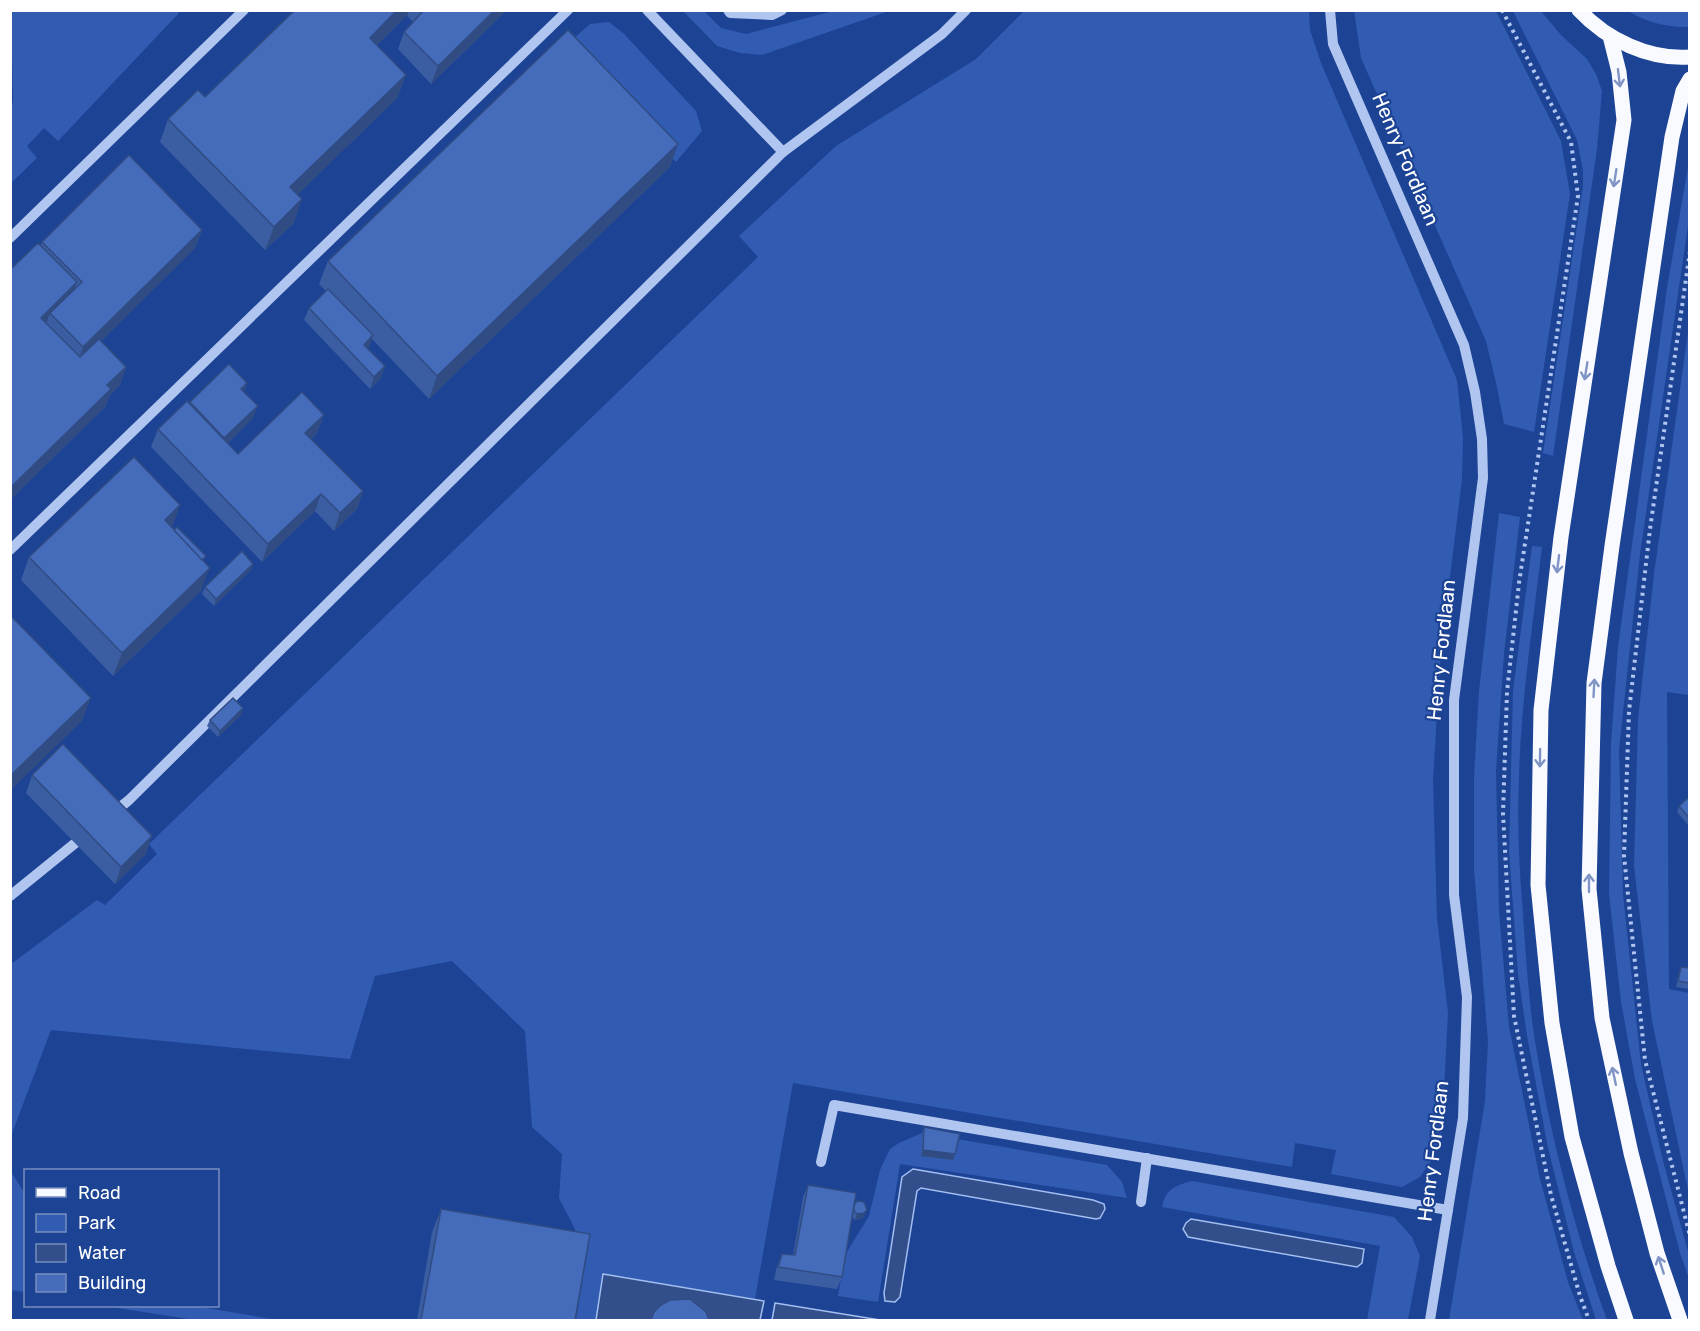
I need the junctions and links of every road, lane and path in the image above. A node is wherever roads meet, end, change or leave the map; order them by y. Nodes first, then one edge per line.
1 (244, 10) edge
2 (568, 10) edge
3 (647, 10) edge
4 (728, 10) edge
5 (782, 10) edge
6 (966, 10) edge
7 (1330, 10) edge
8 (1579, 10) edge
9 (1610, 36) junction
10 (1689, 57) edge
11 (1689, 79) edge
12 (783, 152) junction
13 (10, 238) edge
14 (1689, 251) edge
15 (10, 550) edge
16 (101, 822) edge
17 (92, 829) edge
18 (10, 896) edge
19 (1147, 1158) junction
20 (822, 1162) dead end
21 (1141, 1202) dead end
22 (1448, 1210) junction
23 (1689, 1236) edge
24 (1430, 1320) edge
25 (1626, 1320) edge
26 (1680, 1320) edge

1 - 13 street
2 - 15 street
3 - 12 street
4 - 5 street
6 - 12 street
7 - 22 street, Henry Fordlaan
8 - 9 main road
9 - 10 main road
9 -> 25 main road
26 -> 11 main road
12 - 16 street
14 - 23 path
17 - 18 street
19 - 20 street
19 - 21 street
19 - 22 street
22 - 24 street, Henry Fordlaan

